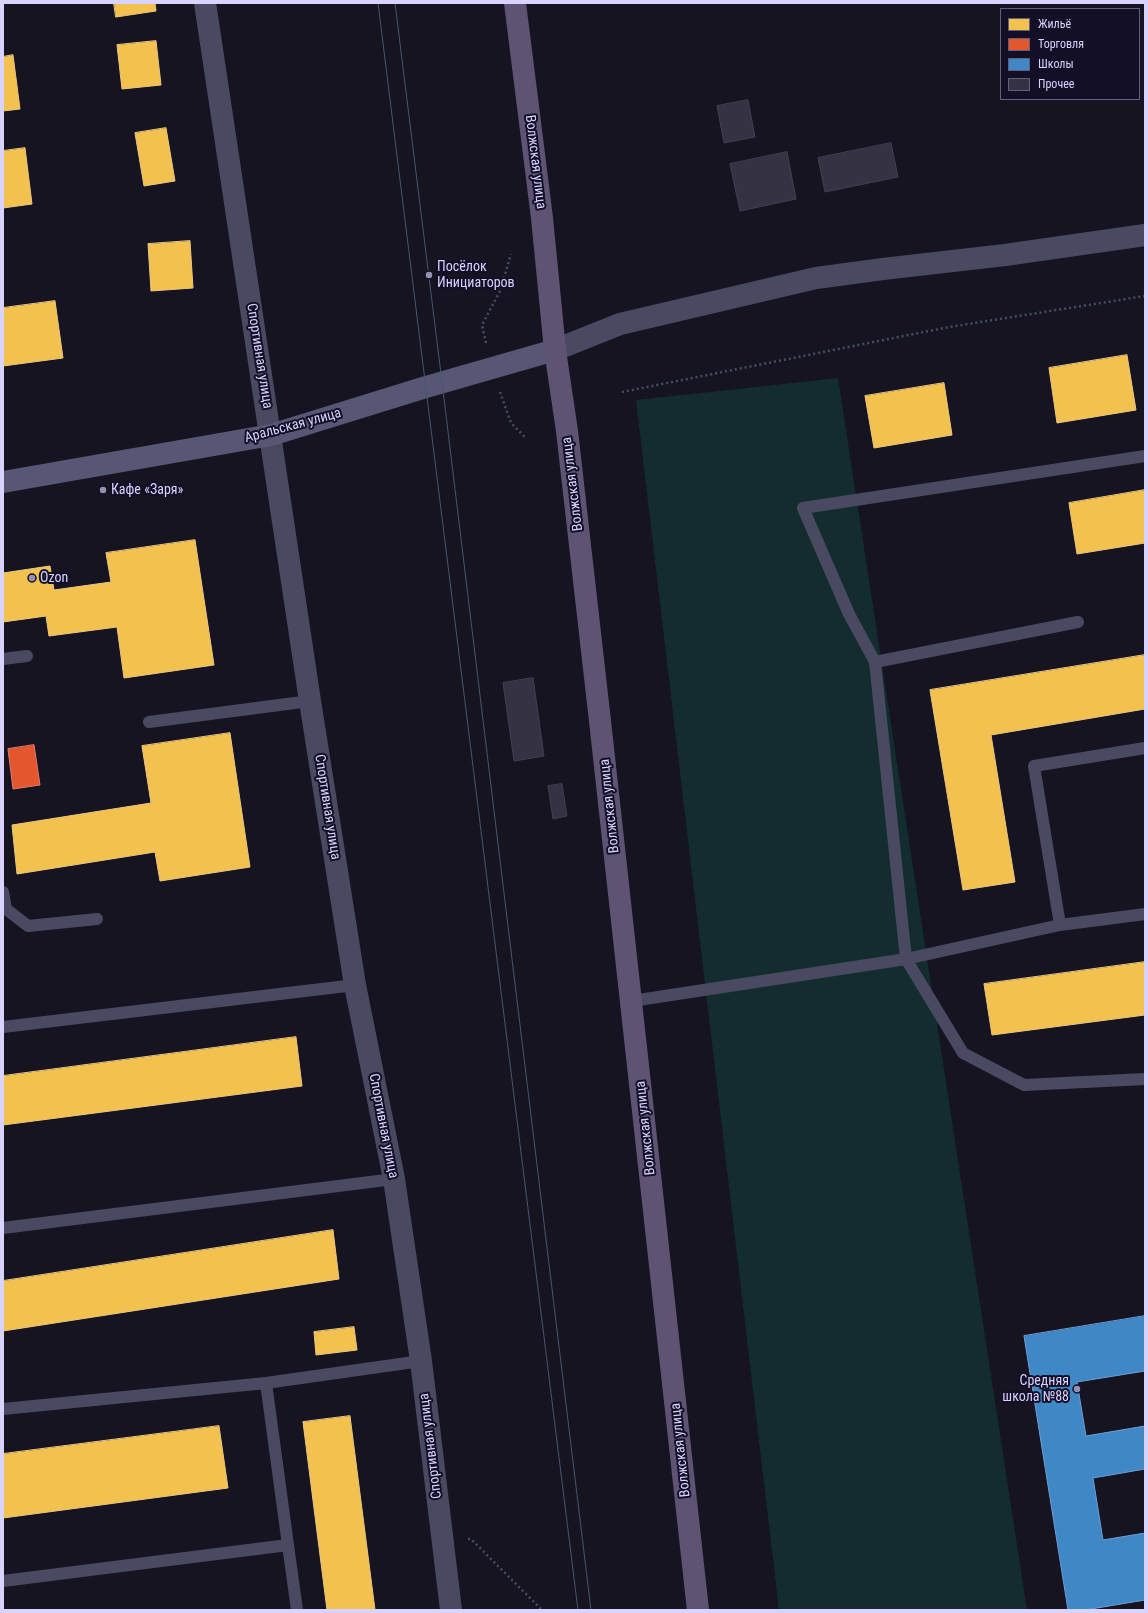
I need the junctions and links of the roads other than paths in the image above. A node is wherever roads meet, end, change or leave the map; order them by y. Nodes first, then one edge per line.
1 (205, 3) edge
2 (515, 3) edge
3 (1145, 235) edge
4 (555, 350) junction
5 (271, 435) junction
6 (1145, 456) edge
7 (3, 482) edge
8 (1078, 622) dead end
9 (27, 656) dead end
10 (3, 658) edge
11 (875, 662) junction
12 (310, 700) junction
13 (150, 722) dead end
14 (1145, 748) edge
15 (3, 892) edge
16 (1145, 914) edge
17 (97, 919) dead end
18 (1060, 925) junction
19 (906, 959) junction
20 (355, 986) junction
21 (632, 1001) junction
22 (3, 1027) edge
23 (1145, 1078) edge
24 (394, 1179) junction
25 (3, 1228) edge
26 (421, 1361) junction
27 (266, 1383) junction
28 (3, 1409) edge
29 (288, 1545) junction
30 (3, 1581) edge
31 (297, 1610) edge
32 (451, 1610) edge
33 (698, 1610) edge

1 - 5 street, Спортивная улица
2 - 4 main road, Волжская улица
3 - 4 street
4 - 5 street, Аральская улица
4 - 21 main road, Волжская улица
5 - 7 street, Аральская улица
5 - 12 street, Спортивная улица
6 - 11 lane
8 - 11 lane
9 - 10 lane
11 - 19 lane
12 - 13 lane
12 - 20 street, Спортивная улица
14 - 18 lane
15 - 17 lane
16 - 18 lane
18 - 19 lane
19 - 21 lane
19 - 23 lane
20 - 22 lane
20 - 24 street, Спортивная улица
21 - 33 main road, Волжская улица
24 - 25 lane
24 - 26 street, Спортивная улица
26 - 27 lane
26 - 32 street, Спортивная улица
27 - 28 lane
27 - 29 lane
29 - 30 lane
29 - 31 lane

